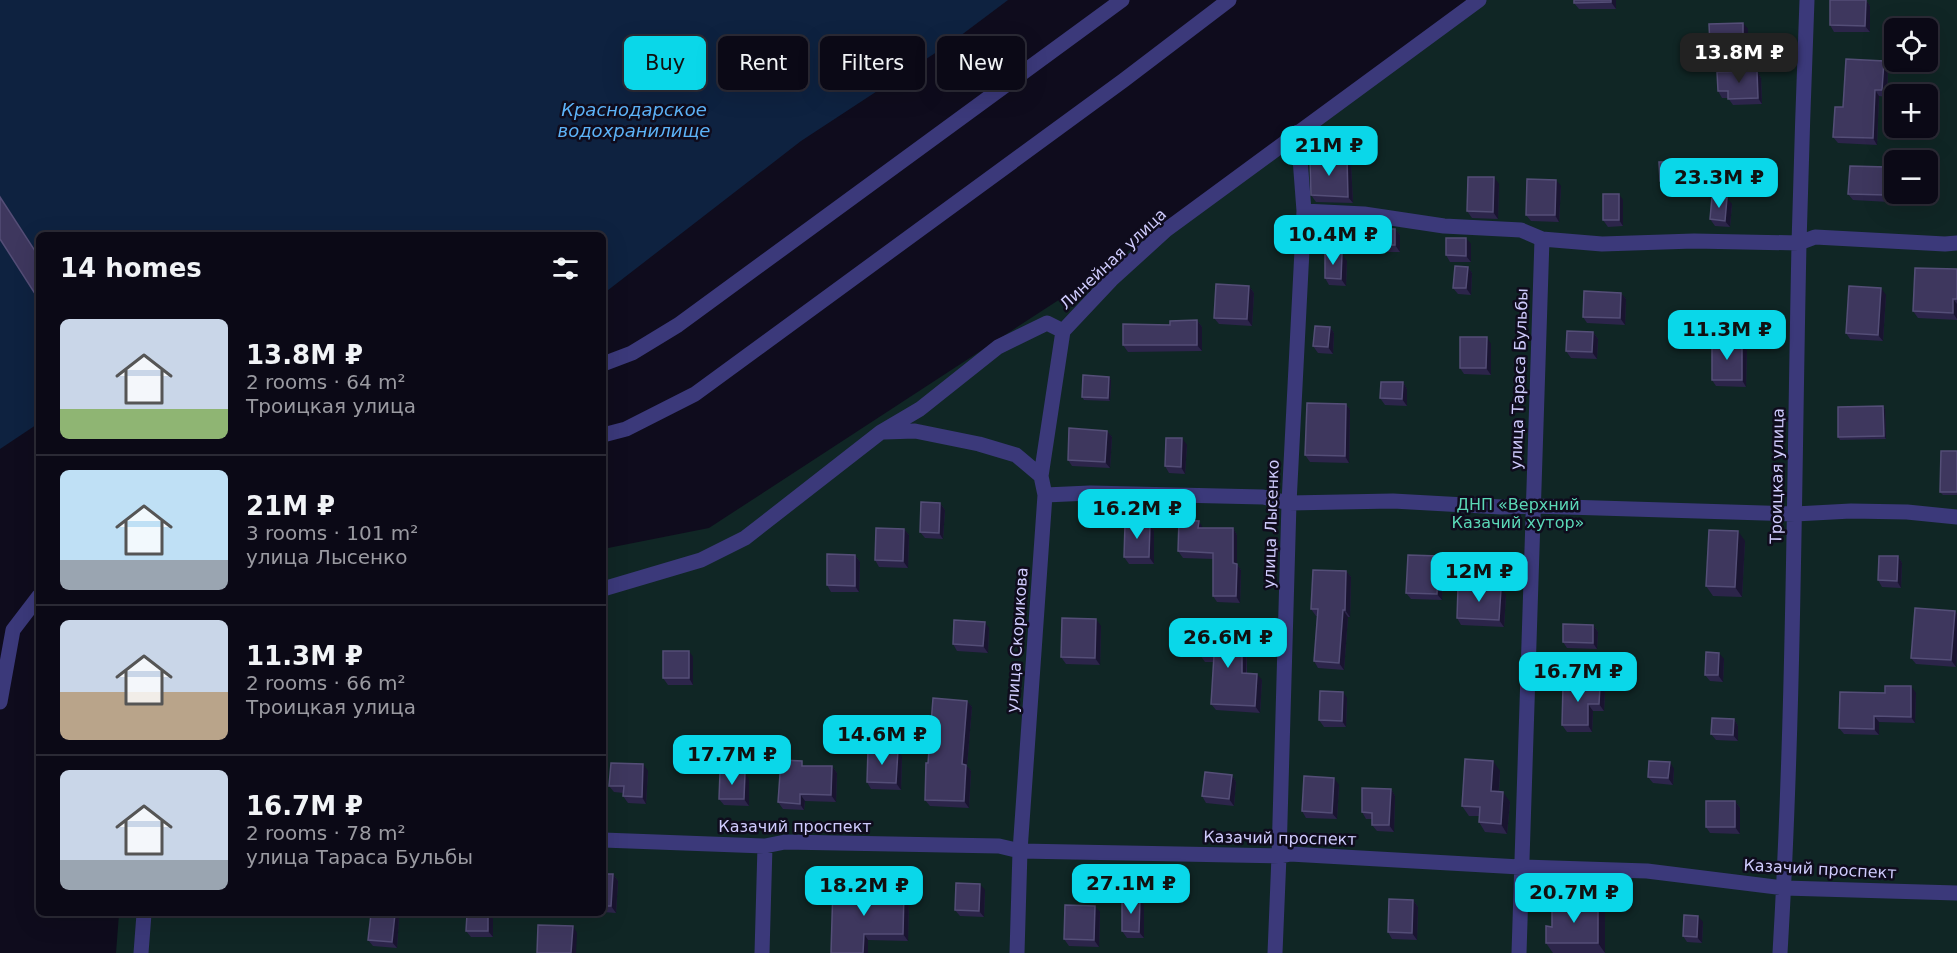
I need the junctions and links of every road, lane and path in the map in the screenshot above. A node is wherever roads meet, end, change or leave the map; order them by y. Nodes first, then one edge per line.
1 (1122, 0) edge
2 (1229, 0) edge
3 (1479, 0) edge
4 (1807, 0) edge
5 (1298, 132) junction
6 (1304, 211) junction
7 (1542, 239) junction
8 (1799, 243) junction
9 (1957, 243) edge
10 (1063, 331) junction
11 (606, 363) edge
12 (881, 432) junction
13 (606, 434) edge
14 (1041, 476) junction
15 (1045, 495) junction
16 (1288, 503) junction
17 (1533, 506) junction
18 (1795, 514) junction
19 (1957, 517) edge
20 (606, 588) edge
21 (36, 600) edge
22 (0, 702) edge
23 (606, 840) edge
24 (765, 846) junction
25 (1020, 851) junction
26 (1279, 856) junction
27 (1520, 867) junction
28 (1784, 888) junction
29 (1957, 893) edge
30 (144, 916) edge
31 (141, 953) edge
32 (762, 953) edge
33 (1017, 953) edge
34 (1275, 953) edge
35 (1519, 953) edge
36 (1780, 953) edge

1 - 11 street
2 - 13 street
3 - 5 street, Линейная улица
4 - 8 street, Троицкая улица
5 - 6 street, улица Лысенко
5 - 10 street, Линейная улица
6 - 7 street
6 - 16 street, улица Лысенко
7 - 8 street
7 - 17 street, улица Тараса Бульбы
8 - 9 street
8 - 18 street, Троицкая улица
10 - 12 street, Линейная улица
10 - 14 street, улица Скорикова
12 - 14 street
12 - 20 street, Линейная улица
14 - 15 street, улица Скорикова
15 - 16 street
15 - 25 street, улица Скорикова
16 - 17 street
16 - 26 street, улица Лысенко
17 - 18 street
17 - 27 street, улица Тараса Бульбы
18 - 19 street
18 - 28 street, Троицкая улица
21 - 22 street
23 - 24 street, Казачий проспект
24 - 25 street, Казачий проспект
24 - 32 street
25 - 26 street, Казачий проспект
25 - 33 street, улица Скорикова
26 - 27 street, Казачий проспект
26 - 34 street, улица Лысенко
27 - 28 street, Казачий проспект
27 - 35 street, улица Тараса Бульбы
28 - 29 street, Казачий проспект
28 - 36 street, Троицкая улица
30 - 31 street

